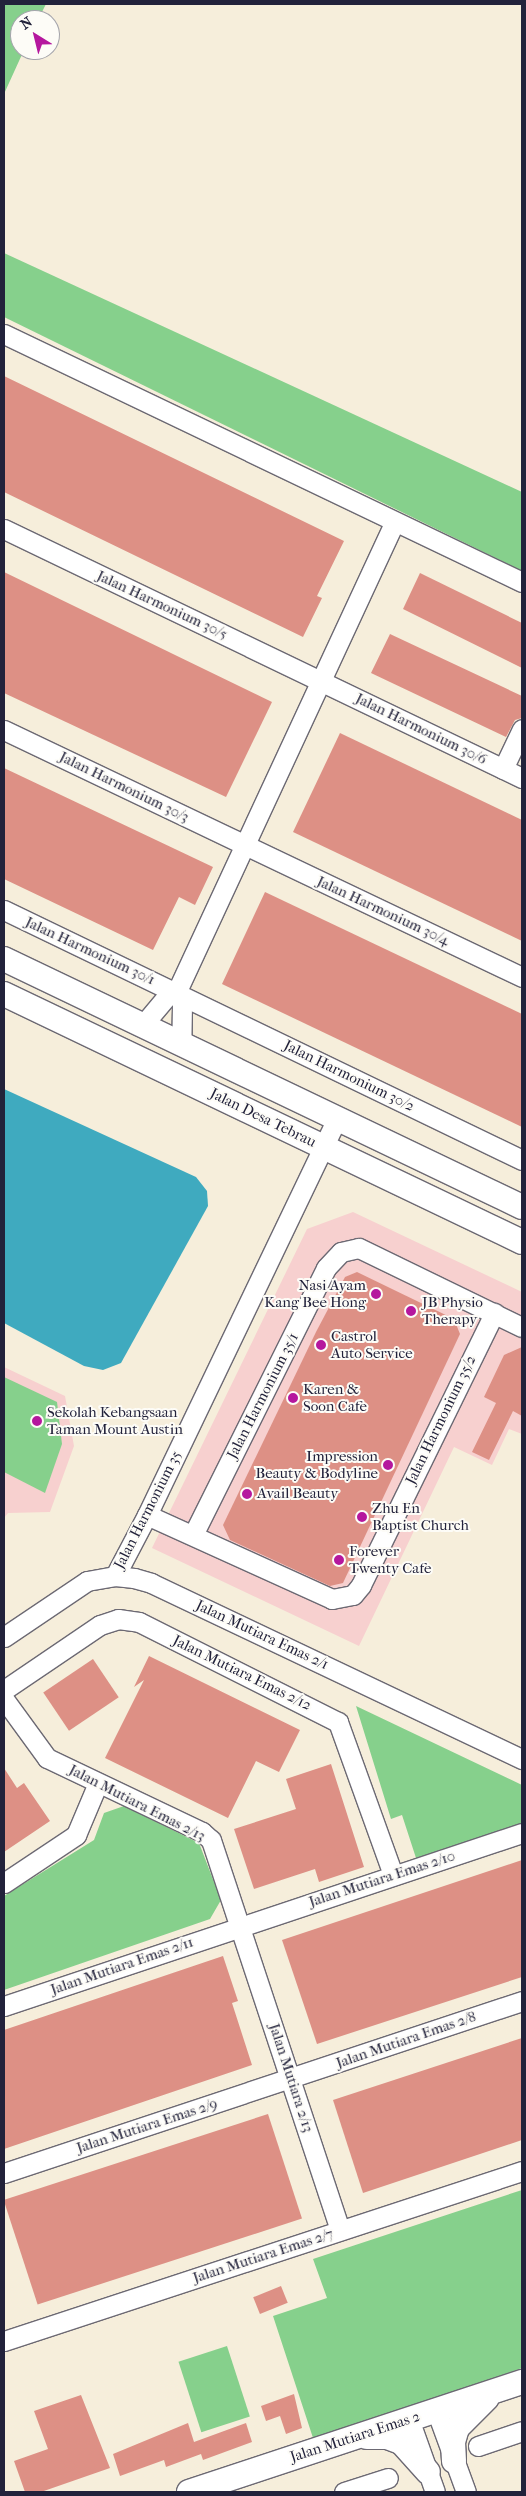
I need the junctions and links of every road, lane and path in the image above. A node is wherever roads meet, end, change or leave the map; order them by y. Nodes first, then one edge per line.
1 (4, 334) edge
2 (394, 523) junction
3 (4, 529) edge
4 (522, 582) edge
5 (320, 680) junction
6 (522, 729) edge
7 (4, 730) edge
8 (503, 769) junction
9 (522, 778) edge
10 (244, 844) junction
11 (4, 910) edge
12 (4, 959) edge
13 (522, 977) edge
14 (177, 991) junction
15 (4, 994) edge
16 (142, 1026) junction
17 (181, 1043) junction
18 (337, 1118) junction
19 (323, 1147) junction
20 (522, 1160) edge
21 (522, 1207) edge
22 (522, 1242) edge
23 (494, 1313) junction
24 (522, 1327) edge
25 (148, 1515) junction
26 (193, 1535) junction
27 (115, 1576) junction
28 (4, 1637) edge
29 (4, 1690) edge
30 (4, 1699) edge
31 (522, 1759) edge
32 (98, 1783) junction
33 (522, 1833) edge
34 (393, 1875) junction
35 (4, 1883) edge
36 (241, 1926) junction
37 (522, 2001) edge
38 (4, 2006) edge
39 (291, 2079) junction
40 (522, 2171) edge
41 (4, 2173) edge
42 (340, 2230) junction
43 (4, 2341) edge
44 (518, 2384) edge
45 (436, 2410) junction
46 (409, 2419) junction
47 (522, 2431) edge
48 (340, 2442) junction
49 (478, 2446) dead end
50 (454, 2461) junction
51 (388, 2478) dead end
52 (431, 2482) edge
53 (189, 2492) edge
54 (344, 2492) edge
55 (466, 2492) edge

1 - 2 street
2 - 4 street
2 - 5 street
3 - 5 street, Jalan Harmonium 30/5
5 - 8 street, Jalan Harmonium 30/6
5 - 10 street
6 - 8 street
7 - 10 street, Jalan Harmonium 30/3
8 - 9 street, Jalan Harmonium 30/6
10 - 13 street, Jalan Harmonium 30/4
10 - 14 street
11 - 14 street, Jalan Harmonium 30/1
12 - 16 street
14 - 16 street
14 - 17 street
14 - 20 street, Jalan Harmonium 30/2
15 - 19 street, Jalan Desa Tebrau
16 - 17 street
17 - 18 street
18 - 19 street, Jalan Harmonium 35
18 - 21 street
19 - 22 street, Jalan Desa Tebrau
19 - 25 street, Jalan Harmonium 35
23 - 24 street, Jalan Harmonium 35/1
23 - 26 street, Jalan Harmonium 35/1
23 - 26 street, Jalan Harmonium 35/2
25 - 26 street, Jalan Harmonium 35/2
25 - 27 street, Jalan Harmonium 35
27 - 28 street, Jalan Mutiara Emas 2/1
27 - 31 street, Jalan Mutiara Emas 2/1
29 - 34 street, Jalan Mutiara Emas 2/12
30 - 32 street, Jalan Mutiara Emas 2/13
32 - 35 street
32 - 36 street, Jalan Mutiara Emas 2/13
33 - 34 street, Jalan Mutiara Emas 2/10
34 - 36 street, Jalan Mutiara Emas 2/10
36 - 38 street, Jalan Mutiara Emas 2/11
36 - 39 street, Jalan Mutiara 2/13
37 - 39 street, Jalan Mutiara Emas 2/8
39 - 41 street, Jalan Mutiara Emas 2/9
39 - 42 street, Jalan Mutiara 2/13
40 - 42 street, Jalan Mutiara Emas 2/7
42 - 43 street, Jalan Mutiara Emas 2/7
44 - 45 street, Jalan Mutiara Emas 2
44 - 50 street
45 - 46 street, Jalan Mutiara Emas 2
45 - 50 street
46 - 48 street, Jalan Mutiara Emas 2
46 - 52 street
47 - 49 street
48 - 52 street
48 - 53 street, Jalan Mutiara Emas 2
50 - 55 street
51 - 54 street

